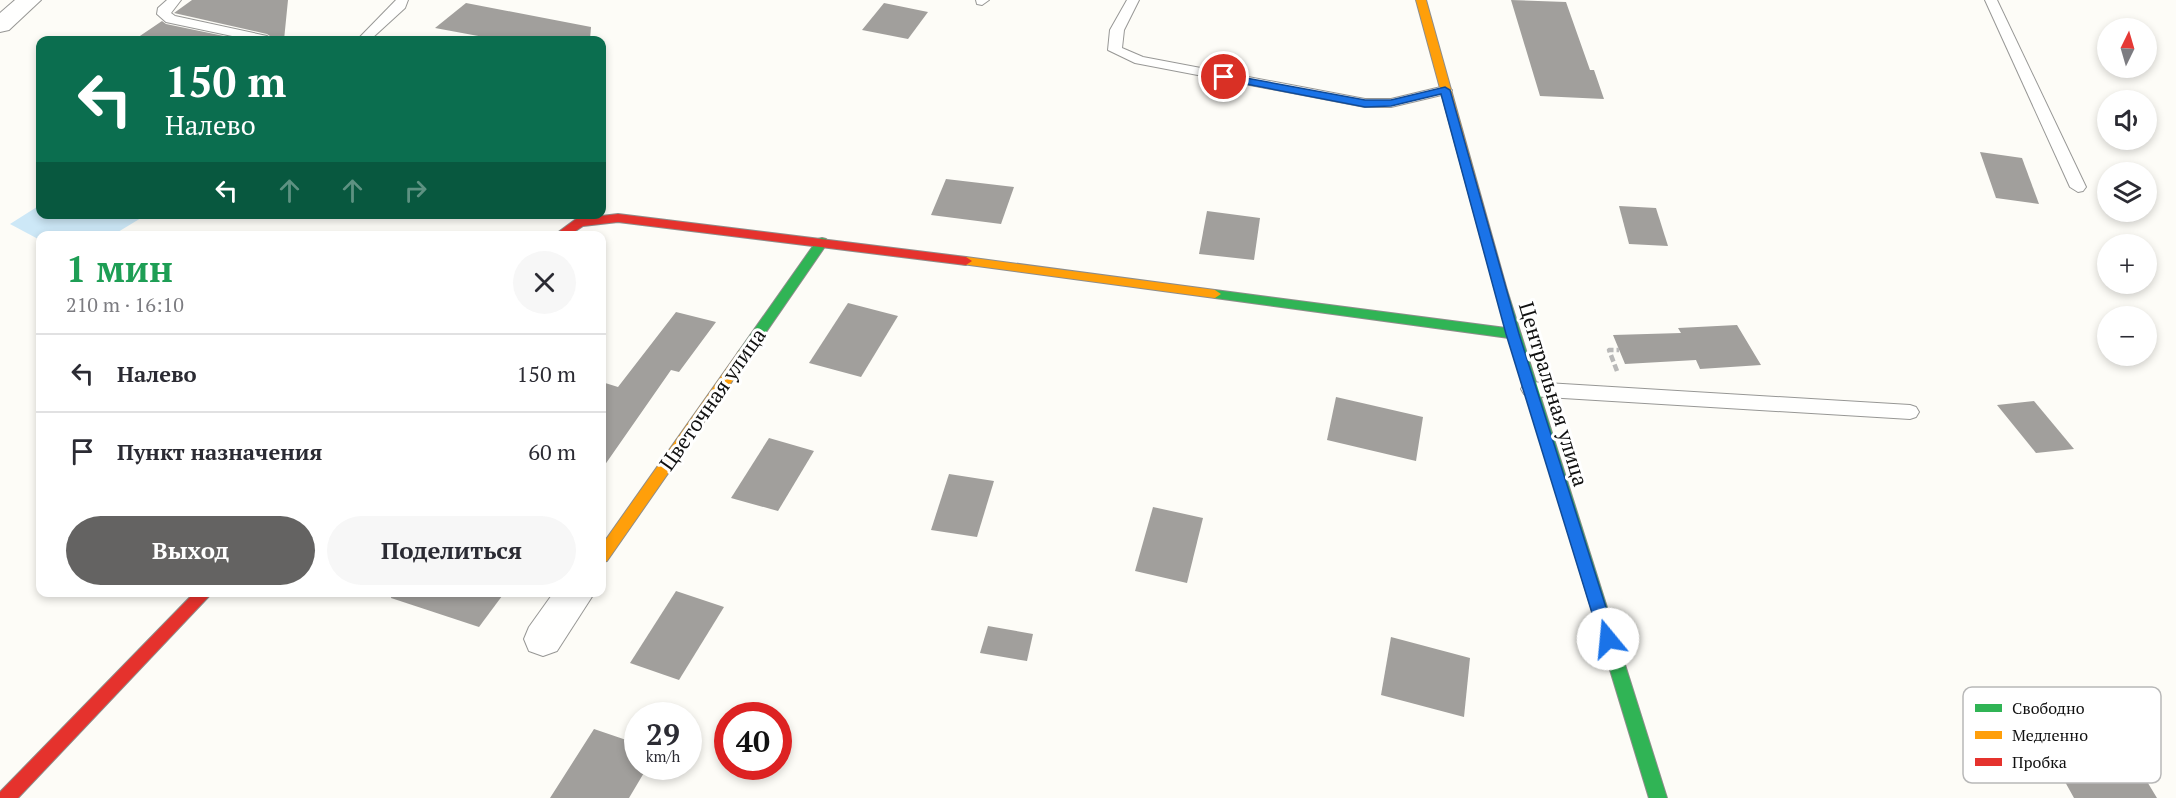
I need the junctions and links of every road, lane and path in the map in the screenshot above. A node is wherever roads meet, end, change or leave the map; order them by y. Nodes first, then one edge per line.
1 (30, 0) edge
2 (175, 0) edge
3 (402, 0) edge
4 (1133, 0) edge
5 (1421, 0) edge
6 (1991, 0) edge
7 (0, 25) edge
8 (249, 36) edge
9 (367, 36) edge
10 (1445, 90) junction
11 (2078, 187) dead end
12 (566, 231) edge
13 (822, 242) junction
14 (1513, 334) junction
15 (1530, 389) junction
16 (1910, 412) dead end
17 (606, 550) edge
18 (201, 597) edge
19 (572, 597) edge
20 (543, 639) dead end
21 (6, 798) edge
22 (1658, 798) edge

1 - 7 street
2 - 8 lane
3 - 9 lane
4 - 10 lane
5 - 10 street, Центральная улица
6 - 11 lane
10 - 14 street, Центральная улица
12 - 13 street
13 - 14 street
13 - 17 street, Цветочная улица
14 - 15 street, Центральная улица
15 - 16 lane
15 - 22 street, Центральная улица
18 - 21 street
19 - 20 street

